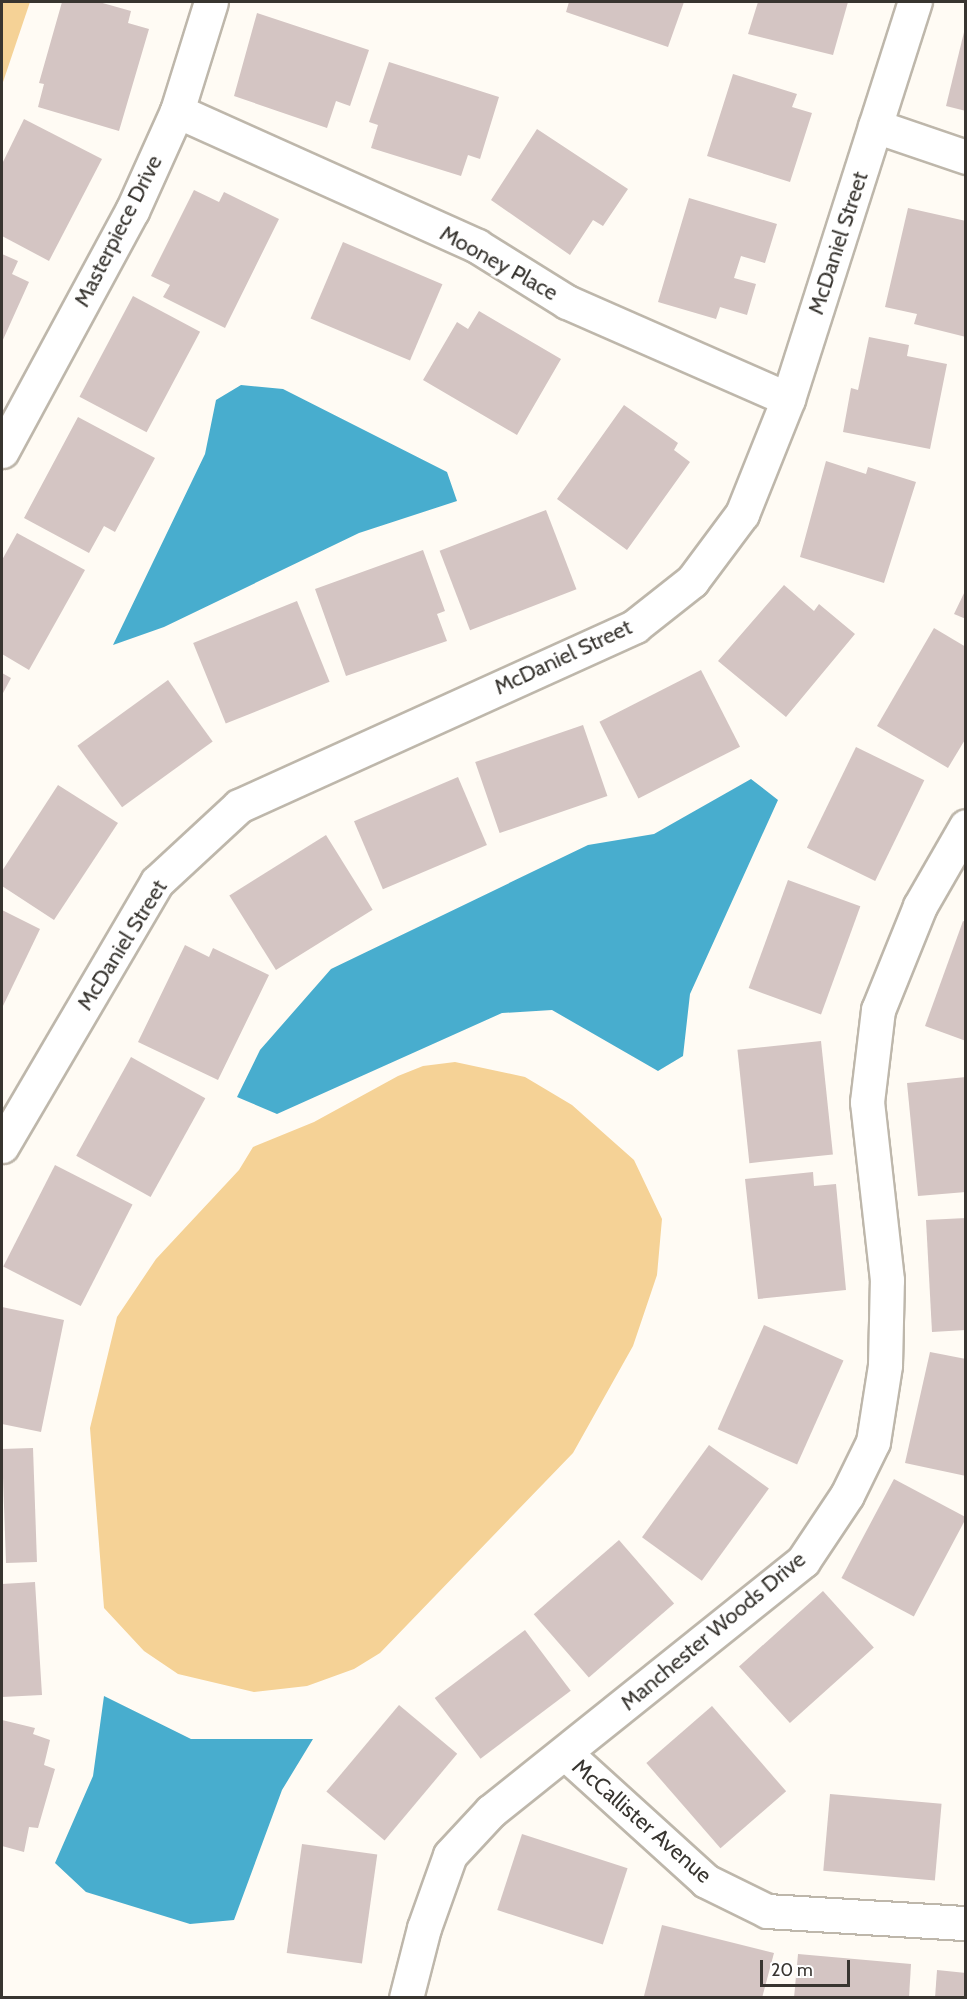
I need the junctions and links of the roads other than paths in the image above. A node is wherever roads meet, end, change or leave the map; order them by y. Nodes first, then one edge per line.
1 (211, 2) edge
2 (915, 2) edge
3 (177, 111) junction
4 (875, 126) junction
5 (966, 157) edge
6 (788, 399) junction
7 (2, 451) edge
8 (966, 826) edge
9 (2, 1146) edge
10 (565, 1753) junction
11 (966, 1923) edge
12 (406, 1998) edge

1 - 3 street, Masterpiece Drive
2 - 4 street, McDaniel Street
3 - 6 street, Mooney Place
3 - 7 street, Masterpiece Drive
4 - 5 street
4 - 6 street, McDaniel Street
6 - 9 street, McDaniel Street
8 - 10 street, Manchester Woods Drive
10 - 11 street, McCallister Avenue
10 - 12 street, Manchester Woods Drive

